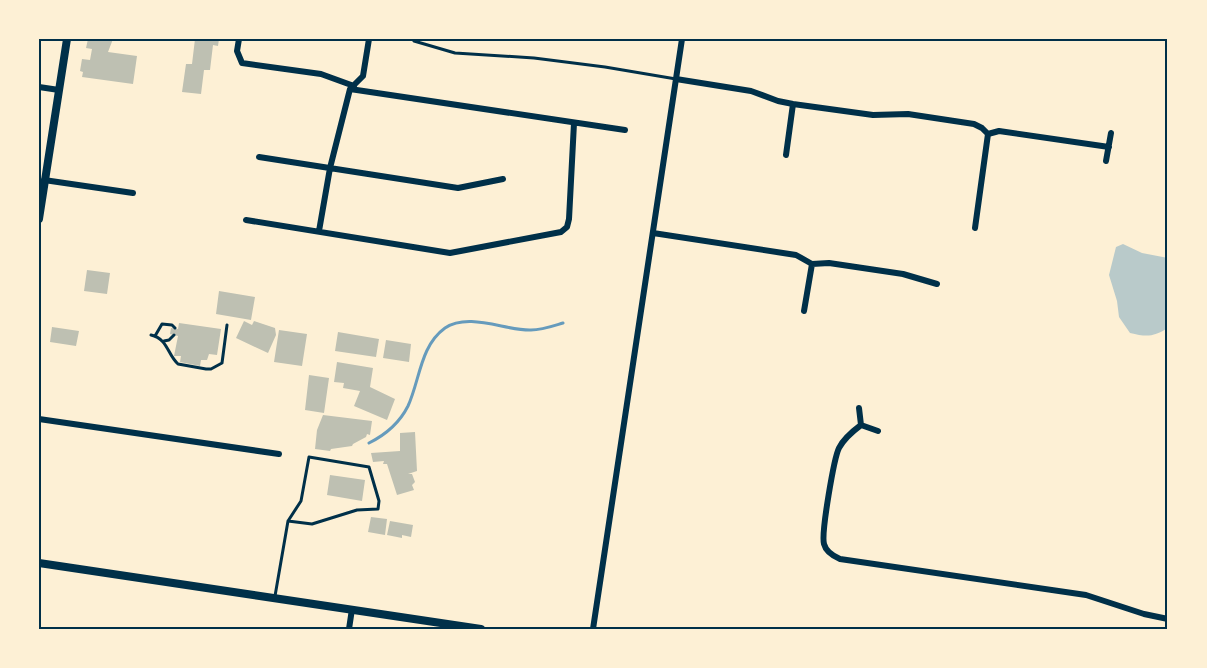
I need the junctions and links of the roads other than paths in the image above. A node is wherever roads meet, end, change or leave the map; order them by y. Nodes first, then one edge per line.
1 (67, 39) edge
2 (239, 39) edge
3 (369, 39) edge
4 (413, 39) edge
5 (682, 39) edge
6 (676, 79) junction
7 (39, 87) edge
8 (352, 87) junction
9 (59, 90) junction
10 (793, 104) junction
11 (574, 123) junction
12 (625, 130) dead end
13 (1111, 133) dead end
14 (988, 134) junction
15 (1109, 147) junction
16 (786, 155) dead end
17 (259, 157) dead end
18 (1106, 161) dead end
19 (330, 168) junction
20 (503, 179) dead end
21 (44, 180) junction
22 (133, 193) dead end
23 (39, 219) edge
24 (246, 220) dead end
25 (975, 228) dead end
26 (319, 231) junction
27 (653, 233) junction
28 (812, 264) junction
29 (937, 284) dead end
30 (804, 311) dead end
31 (227, 325) dead end
32 (175, 328) dead end
33 (174, 335) dead end
34 (164, 341) junction
35 (859, 408) dead end
36 (39, 419) edge
37 (861, 425) junction
38 (878, 431) dead end
39 (279, 454) dead end
40 (288, 521) junction
41 (39, 563) edge
42 (275, 598) junction
43 (352, 609) junction
44 (1168, 619) edge
45 (348, 629) edge
46 (481, 629) edge
47 (593, 629) edge

1 - 9 street
2 - 8 street
3 - 8 street
4 - 6 lane
5 - 6 street
6 - 10 street
6 - 27 street
7 - 9 street
8 - 11 street
8 - 19 street
9 - 21 street
10 - 14 street
10 - 16 street
11 - 12 street
11 - 26 street
13 - 15 street
14 - 15 street
14 - 25 street
15 - 18 street
17 - 19 street
19 - 20 street
19 - 26 street
21 - 22 street
21 - 23 street
24 - 26 street
27 - 28 street
27 - 47 street
28 - 29 street
28 - 30 street
31 - 34 lane
32 - 34 lane
33 - 34 lane
35 - 37 street
36 - 39 street
37 - 38 street
37 - 44 street
40 - 40 lane
40 - 42 lane
41 - 42 main road
42 - 43 main road
43 - 45 street
43 - 46 main road

